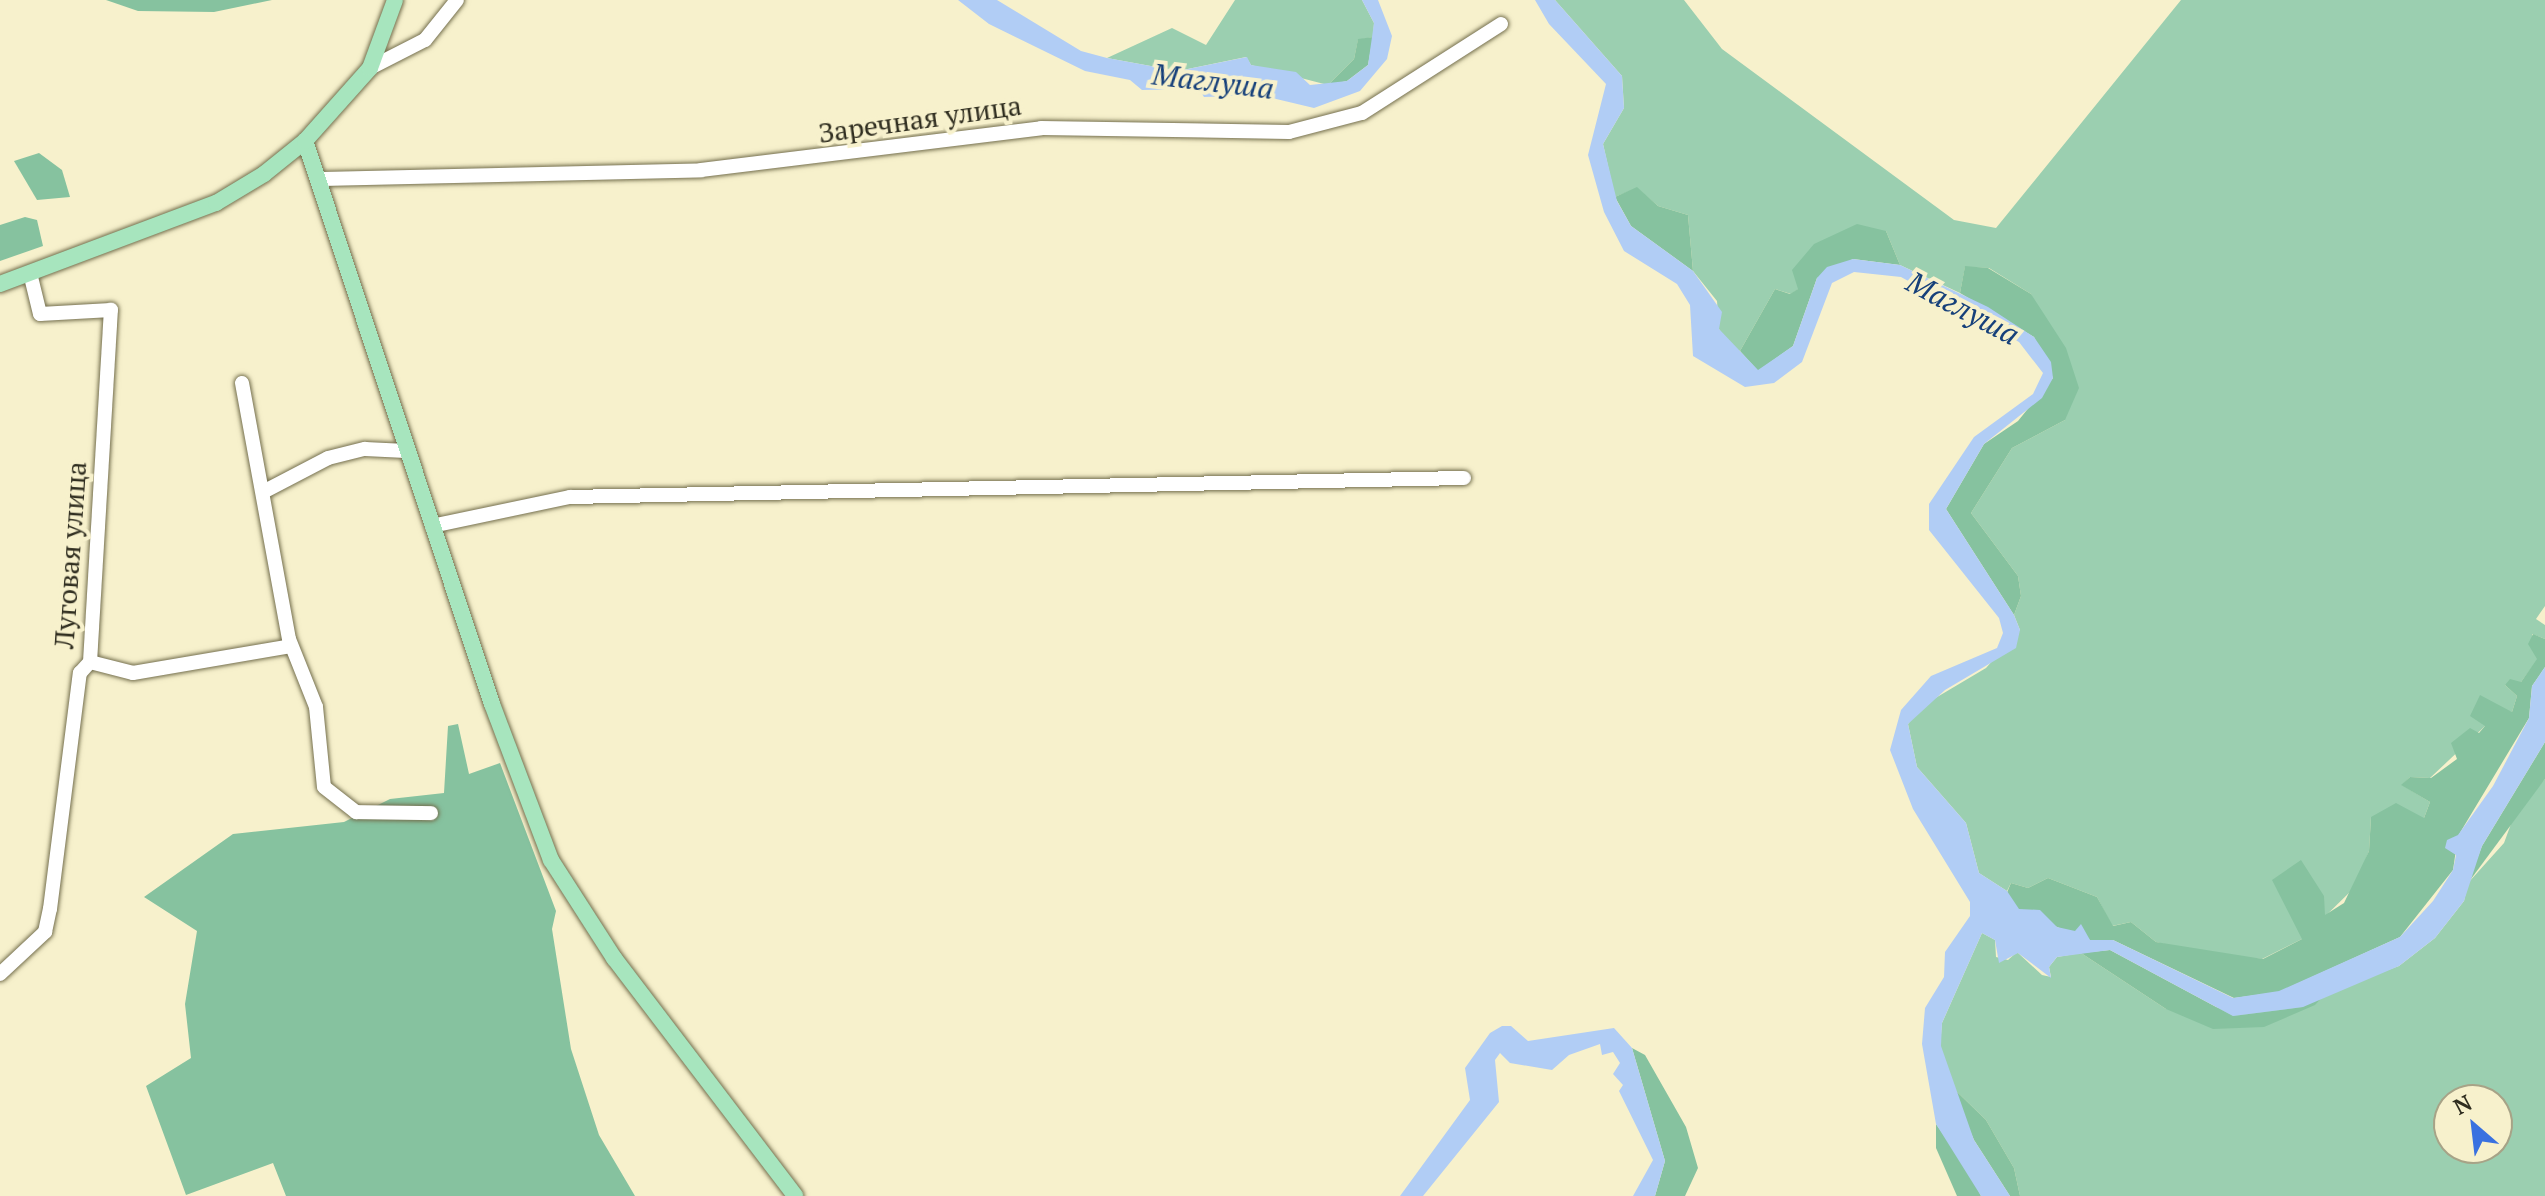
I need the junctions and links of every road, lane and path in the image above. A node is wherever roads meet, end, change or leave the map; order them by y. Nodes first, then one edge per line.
1 (395, 0) edge
2 (457, 0) edge
3 (1501, 24) dead end
4 (370, 68) junction
5 (305, 141) junction
6 (318, 179) junction
7 (30, 273) junction
8 (0, 284) edge
9 (242, 383) dead end
10 (406, 451) junction
11 (1464, 478) dead end
12 (263, 492) junction
13 (432, 526) junction
14 (291, 646) junction
15 (90, 662) junction
16 (431, 813) dead end
17 (0, 974) edge
18 (795, 1196) edge

1 - 4 main road
2 - 4 street
3 - 6 street, Заречная улица
4 - 5 main road
5 - 6 main road
5 - 7 main road
6 - 10 main road
7 - 8 main road
7 - 15 street, Луговая улица
9 - 12 street
10 - 12 street
10 - 13 main road
11 - 13 street
12 - 14 street
13 - 18 main road
14 - 15 street
14 - 16 street
15 - 17 street, Луговая улица

